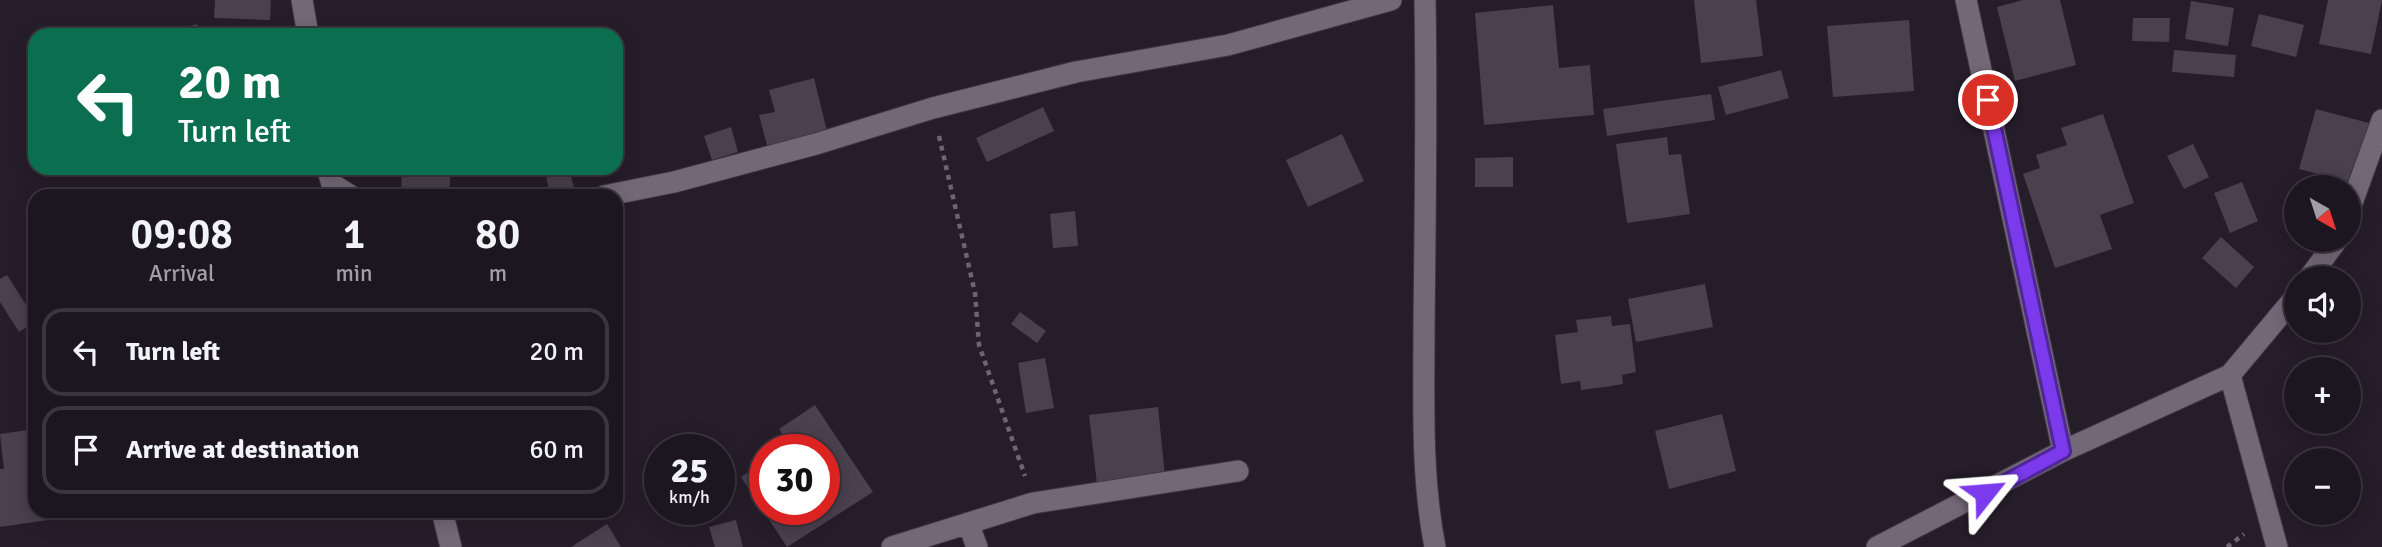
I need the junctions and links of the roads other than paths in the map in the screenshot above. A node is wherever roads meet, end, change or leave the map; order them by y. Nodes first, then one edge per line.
1 (302, 0) edge
2 (1391, 0) edge
3 (1424, 0) edge
4 (1966, 0) edge
5 (307, 28) edge
6 (2382, 120) edge
7 (329, 175) edge
8 (2361, 178) edge
9 (340, 189) edge
10 (623, 192) edge
11 (2284, 310) edge
12 (2230, 375) junction
13 (2063, 451) junction
14 (1238, 471) dead end
15 (444, 518) edge
16 (968, 523) junction
17 (452, 547) edge
18 (892, 547) edge
19 (977, 547) edge
20 (1435, 547) edge
21 (1877, 547) edge
22 (2277, 547) edge

1 - 5 street
2 - 10 street
3 - 20 street
4 - 13 street
6 - 8 street
7 - 9 street
11 - 12 street
12 - 13 street
12 - 22 street
13 - 21 street
14 - 16 street
15 - 17 street
16 - 18 street
16 - 19 street

